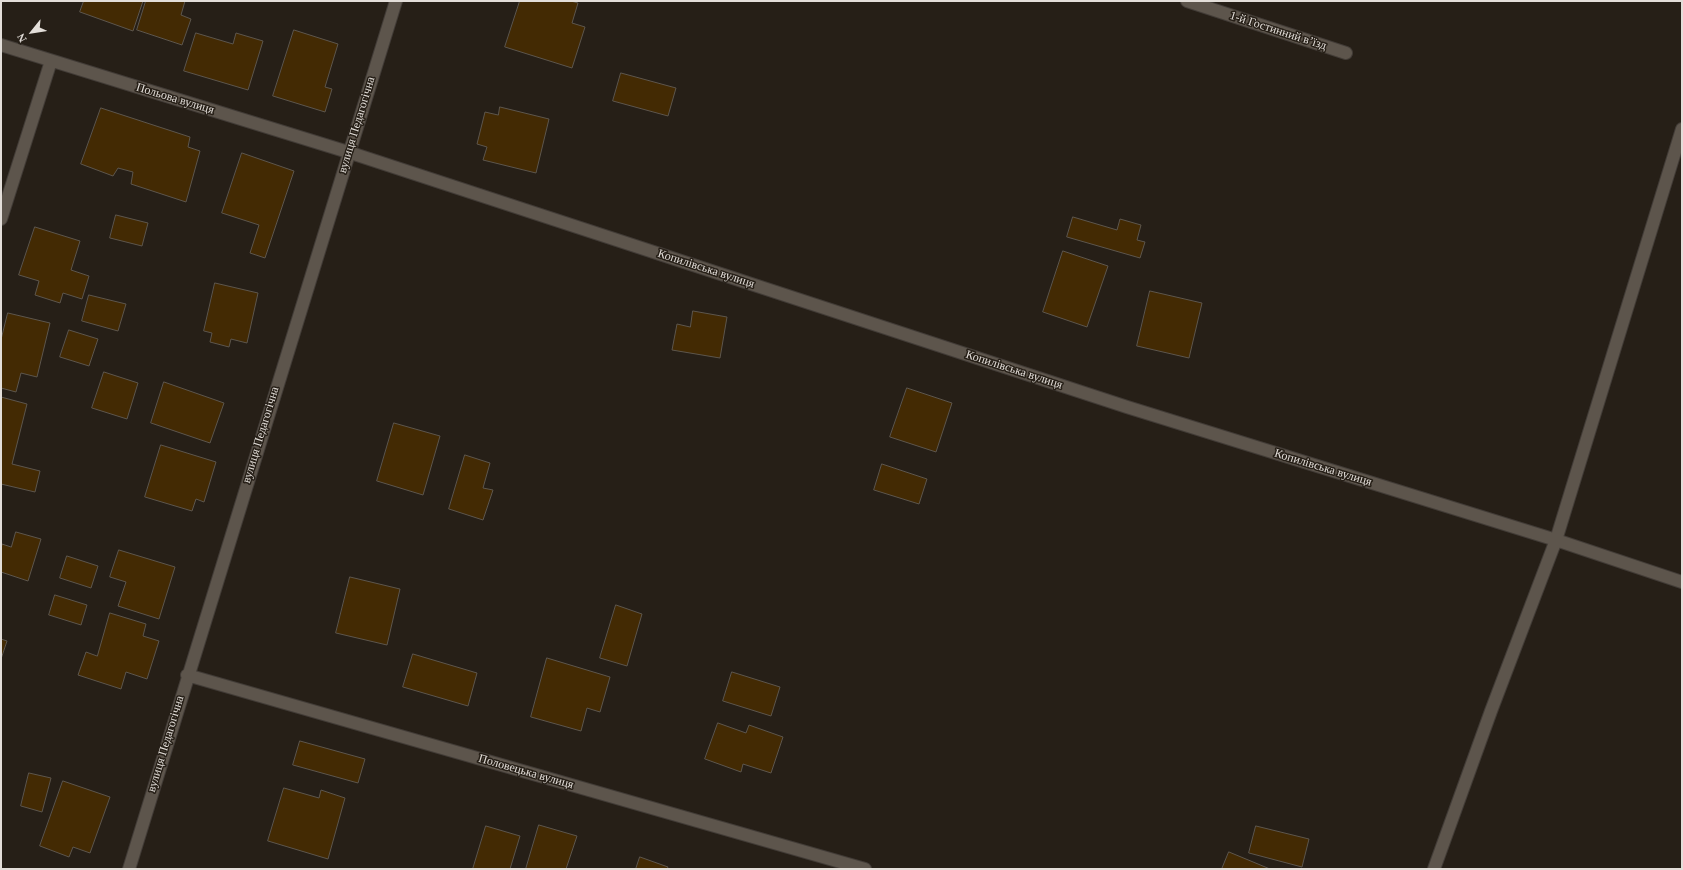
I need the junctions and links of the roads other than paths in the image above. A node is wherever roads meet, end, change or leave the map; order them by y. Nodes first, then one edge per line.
1 (396, 1) edge
2 (1186, 1) edge
3 (1, 45) edge
4 (1346, 53) dead end
5 (52, 61) junction
6 (1682, 129) edge
7 (348, 152) junction
8 (1, 219) edge
9 (1556, 540) junction
10 (1682, 582) edge
11 (187, 675) junction
12 (129, 869) edge
13 (865, 869) edge
14 (1434, 869) edge

1 - 7 street, вулиця Педагогічна
2 - 4 street, 1-й Гостинний вʼїзд
3 - 5 street, Польова вулиця
5 - 7 street, Польова вулиця
5 - 8 street
6 - 9 street
7 - 9 street, Копилівська вулиця
7 - 11 street, вулиця Педагогічна
9 - 10 street, Копилівська вулиця
9 - 14 street
11 - 12 street, вулиця Педагогічна
11 - 13 street, Половецька вулиця

